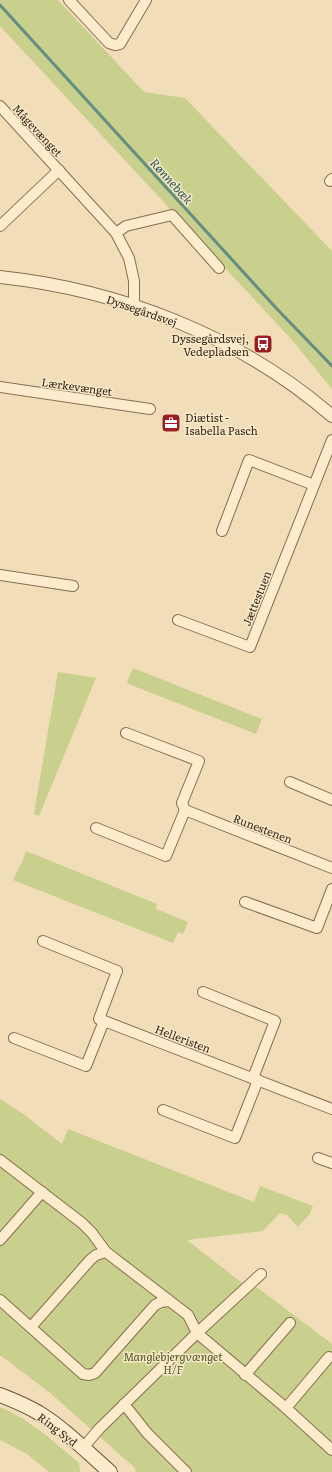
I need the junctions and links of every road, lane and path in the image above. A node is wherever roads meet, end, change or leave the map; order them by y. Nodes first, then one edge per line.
1 (69, 0) edge
2 (146, 0) edge
3 (0, 106) edge
4 (59, 170) junction
5 (0, 226) edge
6 (116, 233) junction
7 (219, 268) dead end
8 (0, 277) edge
9 (134, 306) junction
10 (0, 387) edge
11 (150, 409) dead end
12 (332, 416) edge
13 (332, 440) edge
14 (314, 486) junction
15 (222, 531) dead end
16 (0, 575) edge
17 (73, 586) dead end
18 (178, 620) dead end
19 (126, 733) dead end
20 (290, 782) dead end
21 (332, 800) edge
22 (185, 810) junction
23 (96, 828) dead end
24 (332, 868) edge
25 (332, 889) edge
26 (245, 902) dead end
27 (43, 941) dead end
28 (204, 992) dead end
29 (104, 1021) junction
30 (14, 1038) dead end
31 (255, 1079) junction
32 (332, 1109) edge
33 (163, 1110) dead end
34 (318, 1158) dead end
35 (0, 1160) edge
36 (332, 1163) edge
37 (42, 1192) junction
38 (0, 1240) edge
39 (106, 1252) junction
40 (261, 1274) dead end
41 (0, 1300) edge
42 (169, 1301) junction
43 (290, 1322) dead end
44 (31, 1327) junction
45 (197, 1334) junction
46 (329, 1357) dead end
47 (245, 1374) junction
48 (0, 1395) edge
49 (124, 1404) junction
50 (286, 1408) junction
51 (83, 1448) junction
52 (332, 1450) edge
53 (110, 1472) edge
54 (186, 1472) edge

1 - 2 street
3 - 4 street, Mågevænget
4 - 5 street, Mågevænget
4 - 6 street, Mågevænget
6 - 7 street
6 - 9 street, Mågevænget
8 - 9 street, Dyssegårdsvej
9 - 12 street, Dyssegårdsvej
10 - 11 street, Lærkevænget
13 - 14 street, Jættestuen
14 - 15 street
14 - 18 street, Jættestuen
16 - 17 street
19 - 22 street
20 - 21 street
22 - 23 street
22 - 24 street, Runestenen
25 - 26 street
27 - 29 street
28 - 31 street
29 - 30 street
29 - 31 street, Helleristen
31 - 32 street, Helleristen
31 - 33 street
34 - 36 street
35 - 37 street
37 - 38 street
37 - 39 street
39 - 42 street
39 - 44 street
40 - 45 street
41 - 44 street
42 - 44 street
42 - 45 street
43 - 47 street
45 - 47 street
45 - 49 street
46 - 50 street
47 - 50 street
48 - 51 main road, Ring Syd
49 - 51 street
49 - 54 street
50 - 52 street
51 - 53 main road, Ring Syd

